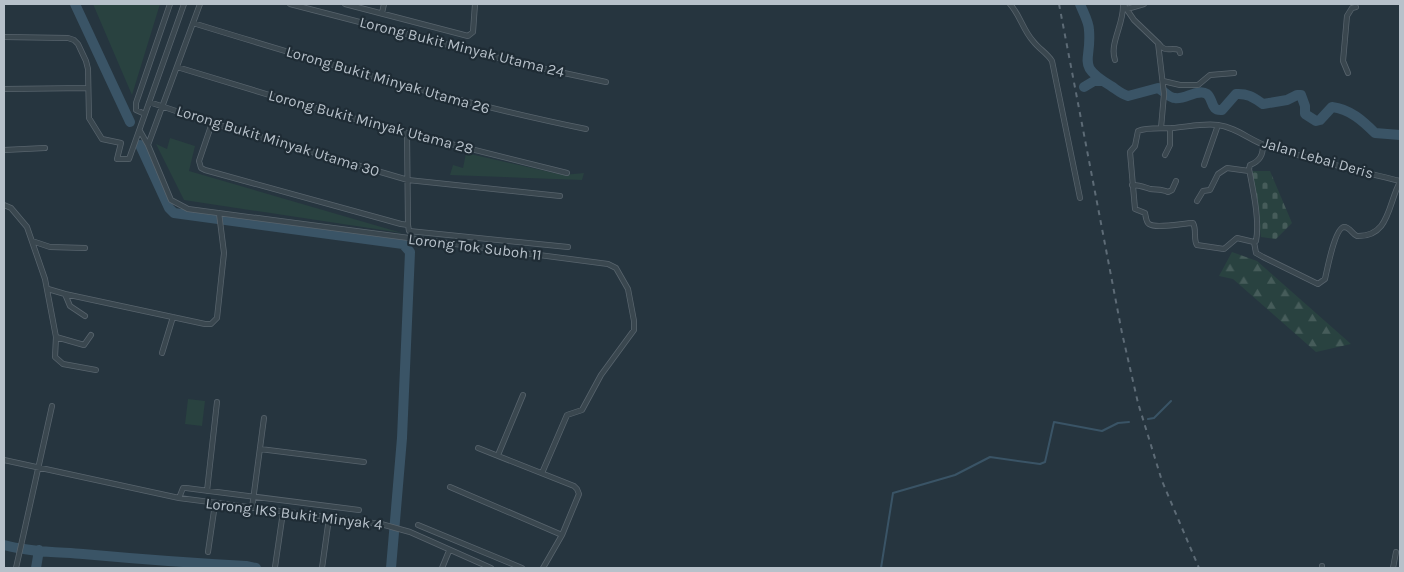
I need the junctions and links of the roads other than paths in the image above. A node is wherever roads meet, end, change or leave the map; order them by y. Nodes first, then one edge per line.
1 (170, 4) edge
2 (184, 4) edge
3 (200, 4) edge
4 (295, 4) edge
5 (345, 4) edge
6 (384, 4) edge
7 (475, 4) edge
8 (1010, 4) edge
9 (1123, 4) edge
10 (1144, 4) edge
11 (1356, 7) dead end
12 (1127, 9) junction
13 (382, 12) junction
14 (193, 23) junction
15 (4, 38) edge
16 (1158, 43) junction
17 (1180, 53) dead end
18 (1115, 60) dead end
19 (177, 67) junction
20 (1234, 73) dead end
21 (1348, 73) dead end
22 (606, 82) dead end
23 (1163, 83) junction
24 (88, 88) junction
25 (4, 90) edge
26 (149, 102) junction
27 (162, 107) junction
28 (145, 114) junction
29 (212, 123) junction
30 (1218, 125) junction
31 (1161, 128) junction
32 (586, 129) dead end
33 (1170, 129) junction
34 (140, 130) junction
35 (407, 134) junction
36 (148, 145) junction
37 (1263, 145) junction
38 (45, 148) dead end
39 (4, 150) edge
40 (1164, 155) dead end
41 (1204, 165) dead end
42 (1249, 171) junction
43 (567, 173) dead end
44 (408, 180) junction
45 (1176, 180) dead end
46 (1400, 181) edge
47 (1132, 185) junction
48 (560, 196) dead end
49 (1080, 198) dead end
50 (1197, 201) dead end
51 (4, 205) edge
52 (219, 215) junction
53 (408, 225) junction
54 (32, 241) junction
55 (1254, 242) junction
56 (568, 247) dead end
57 (85, 248) dead end
58 (48, 289) junction
59 (65, 294) junction
60 (85, 316) dead end
61 (173, 316) junction
62 (91, 335) dead end
63 (56, 337) junction
64 (162, 353) dead end
65 (96, 370) dead end
66 (523, 395) dead end
67 (218, 402) dead end
68 (52, 406) dead end
69 (264, 418) dead end
70 (478, 448) dead end
71 (260, 449) junction
72 (498, 455) junction
73 (4, 460) edge
74 (364, 462) dead end
75 (38, 468) junction
76 (542, 473) junction
77 (450, 487) dead end
78 (207, 491) junction
79 (254, 497) junction
80 (180, 498) junction
81 (215, 504) junction
82 (252, 508) junction
83 (358, 510) dead end
84 (283, 512) junction
85 (329, 518) junction
86 (418, 525) dead end
87 (562, 534) junction
88 (449, 551) junction
89 (208, 552) dead end
90 (1396, 552) dead end
91 (275, 566) dead end
92 (16, 568) edge
93 (322, 568) edge
94 (442, 568) edge
95 (491, 568) edge
96 (522, 568) edge
97 (543, 568) edge
98 (1392, 568) edge

1 - 28 street
2 - 26 street
3 - 14 street
4 - 22 street, Lorong Bukit Minyak Utama 24
5 - 13 street
6 - 13 street
7 - 13 street
8 - 49 street
9 - 12 street
9 - 18 street
10 - 12 street
11 - 21 street
12 - 16 street
14 - 19 street
14 - 32 street, Lorong Bukit Minyak Utama 26
15 - 24 street
16 - 17 street
16 - 23 street
19 - 27 street
19 - 35 street, Lorong Bukit Minyak Utama 28
20 - 23 street
23 - 31 street
24 - 25 street
24 - 34 street
26 - 27 street, Lorong Bukit Minyak Utama 30
26 - 28 street
27 - 29 street, Lorong Bukit Minyak Utama 30
27 - 36 street
28 - 34 street
29 - 44 street, Lorong Bukit Minyak Utama 30
29 - 53 street
30 - 33 street, Jalan Lebai Deris
30 - 37 street, Jalan Lebai Deris
30 - 41 street
31 - 33 street, Jalan Lebai Deris
31 - 47 street, Jalan Lebai Deris
33 - 40 street
34 - 36 street, Lorong Tok Suboh 11
35 - 43 street, Lorong Bukit Minyak Utama 28
35 - 44 street
36 - 52 street, Lorong Tok Suboh 11
37 - 42 street
37 - 46 street, Jalan Lebai Deris
38 - 39 street
42 - 50 street
42 - 55 street
44 - 48 street, Lorong Bukit Minyak Utama 30
44 - 53 street
45 - 47 street
46 - 55 street
47 - 55 street
51 - 54 street
52 - 61 street
52 - 76 street, Lorong Tok Suboh 11
53 - 56 street
54 - 57 street
54 - 58 street
58 - 59 street
58 - 63 street
59 - 60 street
59 - 61 street
61 - 64 street
62 - 63 street
63 - 65 street
66 - 72 street
67 - 78 street
68 - 75 street
69 - 71 street
70 - 72 street
71 - 74 street
71 - 79 street
72 - 76 street
73 - 75 street, Lorong IKS Bukit Minyak 4
75 - 80 street, Lorong IKS Bukit Minyak 4
75 - 92 street
76 - 87 street
77 - 87 street
78 - 79 street
78 - 80 street
79 - 82 street
79 - 83 street
80 - 81 street, Lorong IKS Bukit Minyak 4
81 - 82 street, Lorong IKS Bukit Minyak 4
81 - 89 street
82 - 84 street, Lorong IKS Bukit Minyak 4
84 - 85 street, Lorong IKS Bukit Minyak 4
84 - 91 street
85 - 88 street, Lorong IKS Bukit Minyak 4
85 - 93 street
86 - 96 street
87 - 97 street
88 - 94 street
88 - 95 street, Lorong IKS Bukit Minyak 4
90 - 98 street

